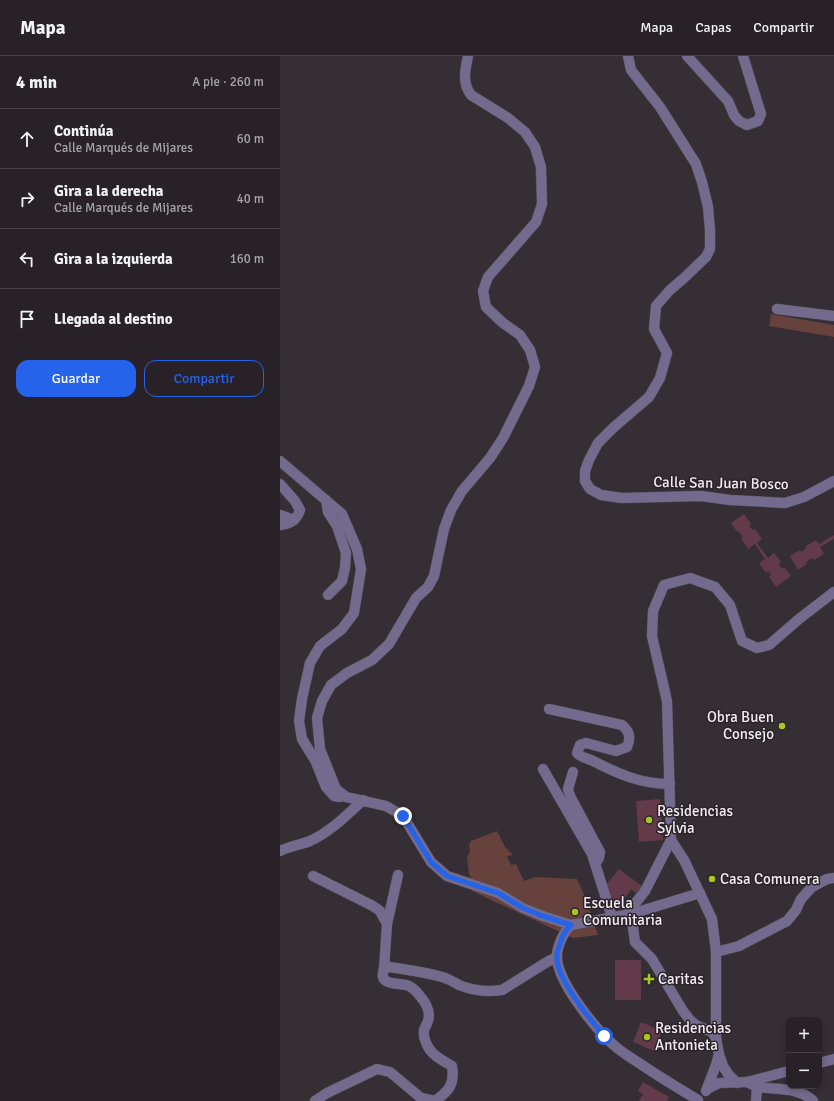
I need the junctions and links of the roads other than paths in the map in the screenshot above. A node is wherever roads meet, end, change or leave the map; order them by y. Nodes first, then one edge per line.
1 (468, 56) edge
2 (628, 56) edge
3 (688, 56) edge
4 (743, 56) edge
5 (777, 309) dead end
6 (834, 316) edge
7 (280, 461) edge
8 (834, 481) edge
9 (280, 484) edge
10 (326, 500) junction
11 (280, 515) edge
12 (294, 520) junction
13 (280, 525) edge
14 (834, 592) edge
15 (328, 595) dead end
16 (548, 709) dead end
17 (543, 768) dead end
18 (573, 772) dead end
19 (670, 784) junction
20 (346, 797) junction
21 (363, 800) junction
22 (671, 840) junction
23 (280, 851) edge
24 (595, 864) junction
25 (398, 875) dead end
26 (313, 876) dead end
27 (834, 878) edge
28 (700, 893) junction
29 (628, 915) junction
30 (612, 917) junction
31 (387, 924) junction
32 (571, 925) junction
33 (716, 952) junction
34 (557, 957) junction
35 (384, 969) junction
36 (716, 1038) junction
37 (719, 1054) junction
38 (834, 1059) edge
39 (822, 1062) edge
40 (786, 1072) edge
41 (742, 1082) junction
42 (757, 1087) junction
43 (707, 1089) junction
44 (315, 1101) edge
45 (698, 1101) edge
46 (756, 1101) edge
47 (813, 1101) edge

1 - 20 street
2 - 8 street, Calle San Juan Bosco
3 - 4 street
5 - 6 street
7 - 10 street
9 - 12 street
10 - 15 street
10 - 20 street
11 - 12 street
12 - 13 street
14 - 19 street
16 - 19 street
17 - 24 street
18 - 24 street
19 - 22 street
20 - 21 street
21 - 23 street
21 - 32 street
22 - 28 street
22 - 29 street
24 - 30 street
25 - 31 street
26 - 31 street
27 - 33 street
28 - 29 street
28 - 33 street
29 - 30 street
29 - 36 street
30 - 32 street
31 - 35 street
32 - 34 street
33 - 36 street
34 - 35 street
34 - 45 street
35 - 44 street
36 - 37 street
37 - 41 street
37 - 43 street
38 - 39 street
40 - 41 street
41 - 42 street
41 - 43 street
42 - 46 street
42 - 47 street
43 - 45 street

